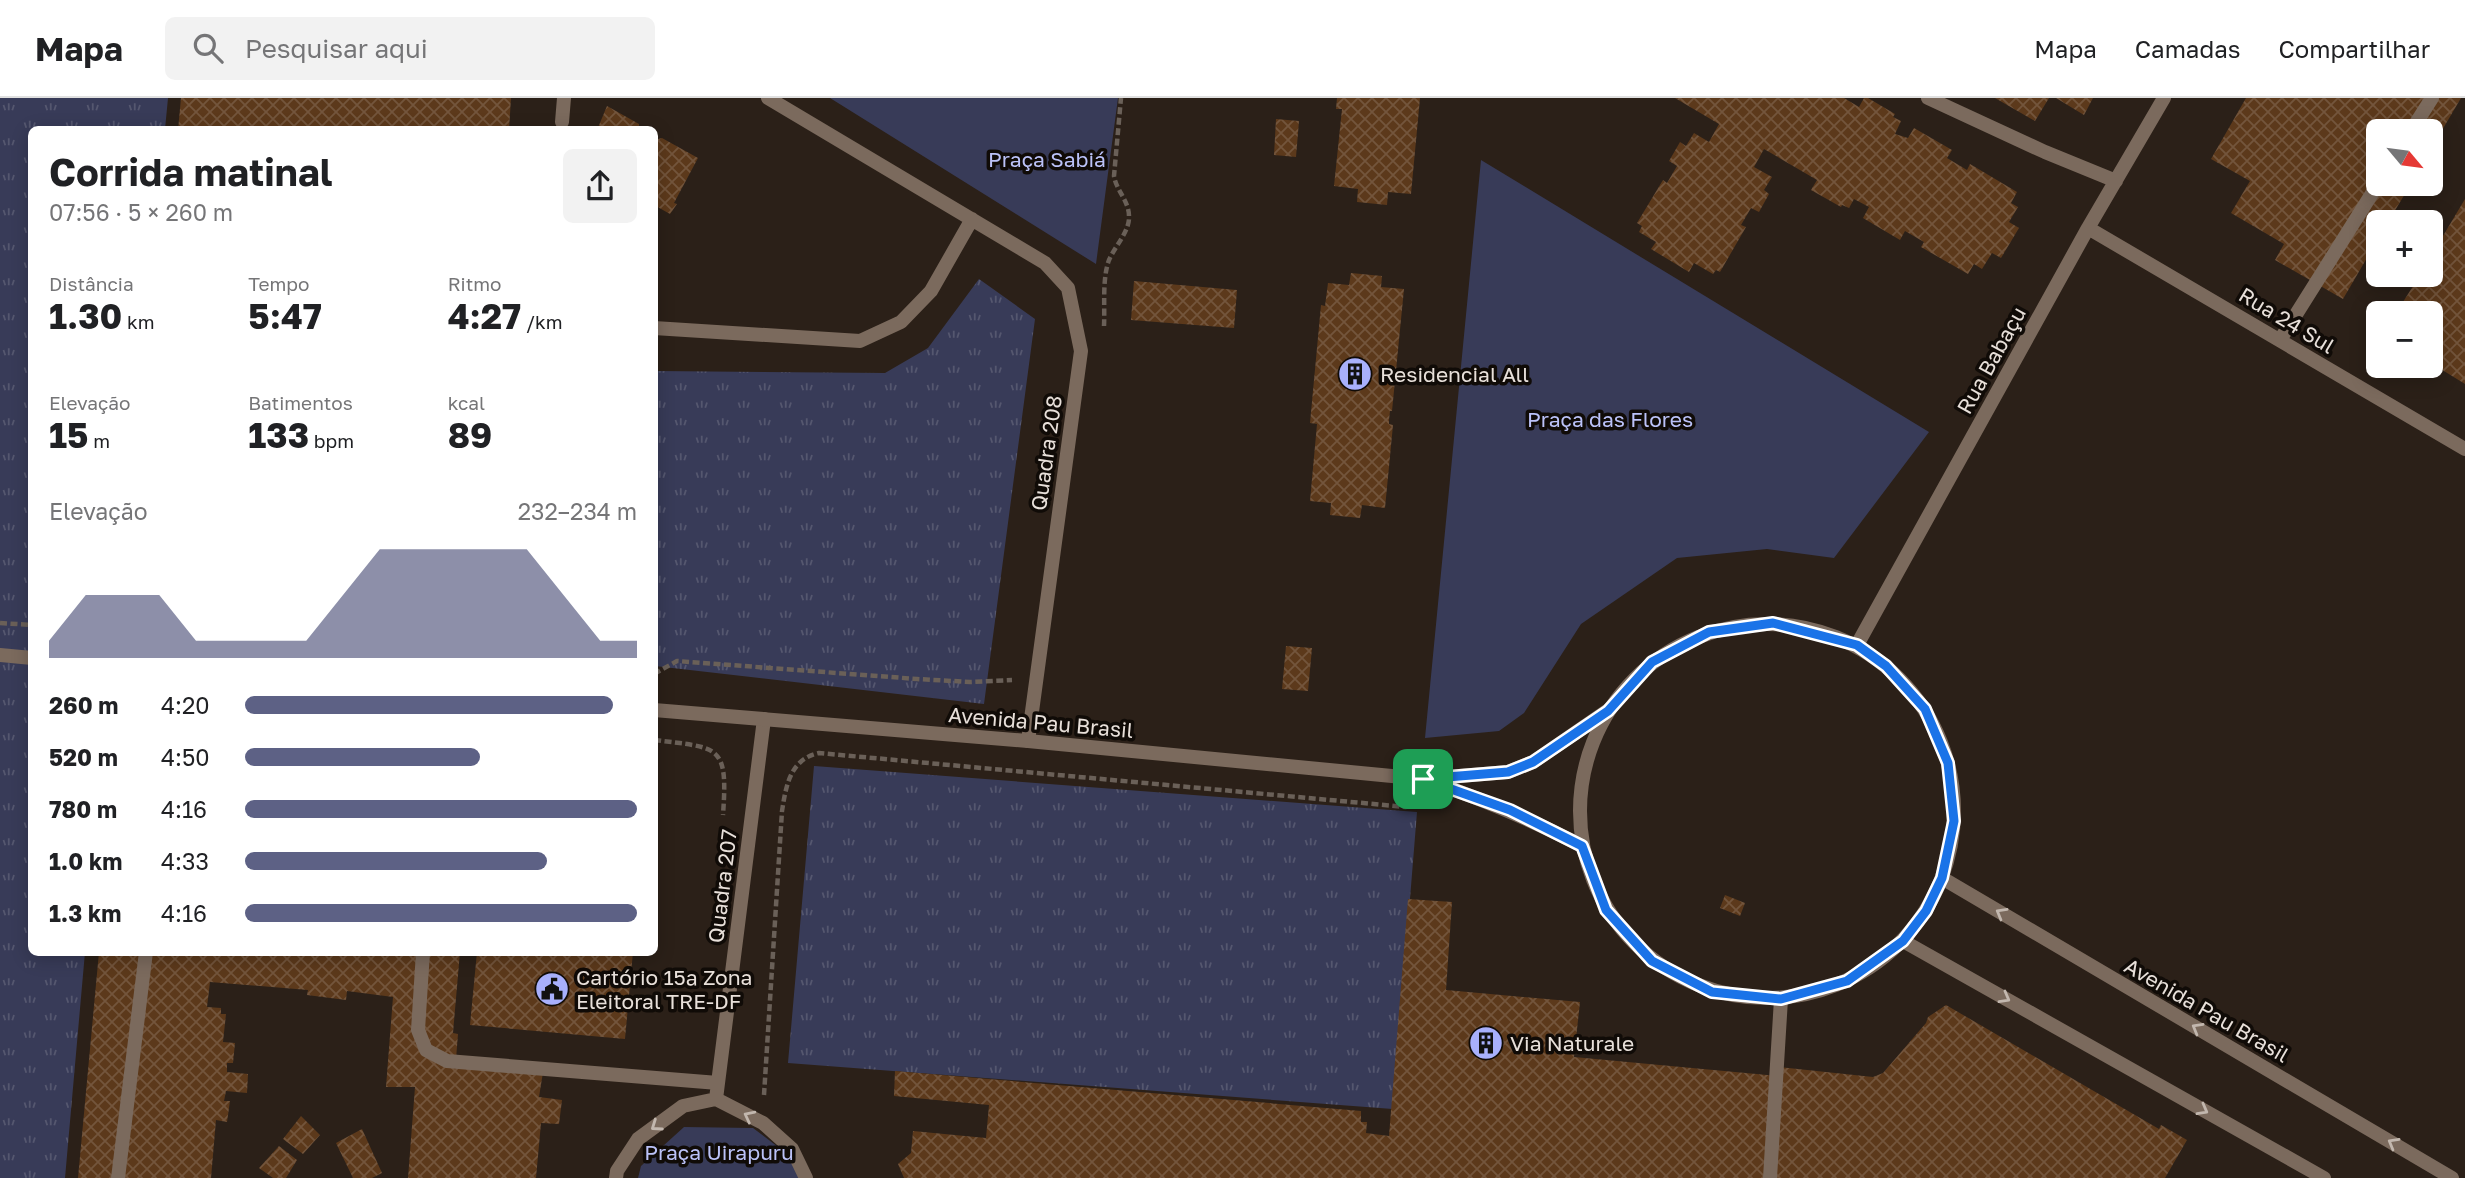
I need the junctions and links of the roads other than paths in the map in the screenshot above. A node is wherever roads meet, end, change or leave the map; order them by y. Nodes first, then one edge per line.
1 (564, 98) edge
2 (768, 98) edge
3 (1928, 98) edge
4 (2164, 98) edge
5 (2432, 98) edge
6 (2419, 119) edge
7 (562, 122) dead end
8 (2116, 181) junction
9 (2370, 196) edge
10 (972, 219) junction
11 (2088, 228) junction
12 (658, 328) edge
13 (2280, 340) junction
14 (2465, 449) edge
15 (1857, 645) junction
16 (0, 655) edge
17 (28, 658) edge
18 (658, 710) edge
19 (1608, 711) junction
20 (764, 719) junction
21 (1028, 741) junction
22 (1417, 778) junction
23 (1582, 846) junction
24 (1942, 878) junction
25 (1903, 941) junction
26 (146, 956) edge
27 (423, 956) edge
28 (1781, 999) junction
29 (718, 1083) junction
30 (716, 1099) junction
31 (118, 1178) edge
32 (616, 1178) edge
33 (806, 1178) edge
34 (1770, 1178) edge
35 (2324, 1178) edge
36 (2452, 1178) edge

1 - 7 street
2 - 10 street, Quadra 208
3 - 8 street
4 - 8 street, Rua Babaçu
5 - 6 street
8 - 11 street, Rua Babaçu
9 - 13 street
10 - 12 street
10 - 21 street, Quadra 208
11 - 13 street, Rua 24 Sul
11 - 15 street, Rua Babaçu
13 - 14 street, Rua 24 Sul
15 - 19 street
15 - 24 street
16 - 17 street
18 - 20 street, Avenida Pau Brasil
19 - 22 street, Avenida Pau Brasil
19 - 23 street
20 - 21 street, Avenida Pau Brasil
20 - 29 street, Quadra 207
21 - 22 street, Avenida Pau Brasil
22 - 23 street, Avenida Pau Brasil
23 - 28 street
24 - 25 street
36 -> 24 street, Avenida Pau Brasil
25 - 28 street
25 -> 35 street
26 - 31 street
27 - 29 street
28 - 34 street
29 - 30 street, Quadra 207
30 -> 32 street
33 -> 30 street

